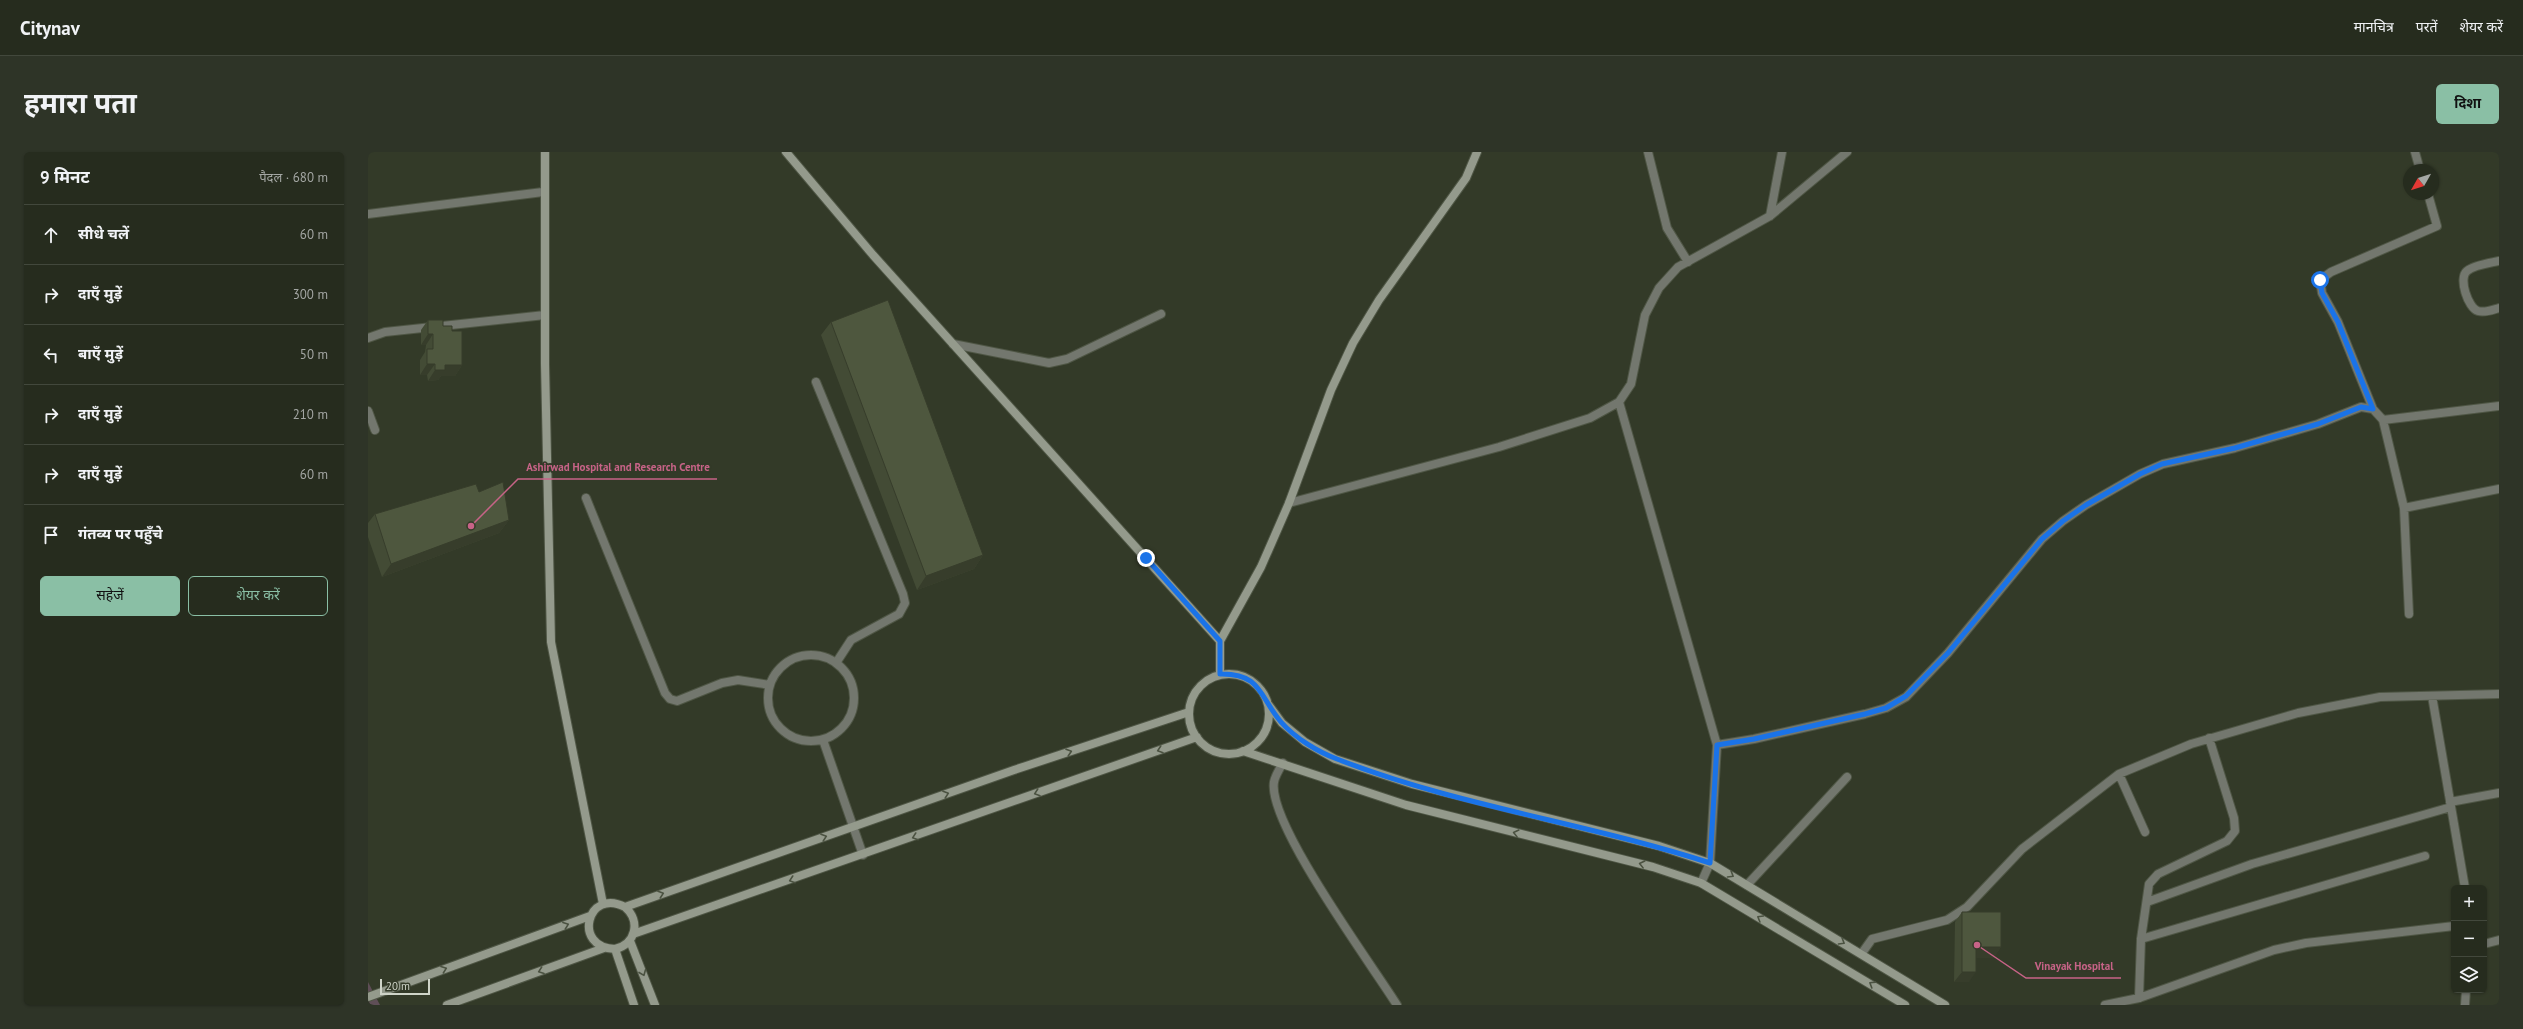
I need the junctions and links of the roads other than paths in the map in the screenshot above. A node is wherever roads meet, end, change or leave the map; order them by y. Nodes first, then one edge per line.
1 (545, 152) edge
2 (786, 152) edge
3 (1477, 152) edge
4 (1648, 152) edge
5 (1782, 152) edge
6 (1847, 152) edge
7 (2415, 152) edge
8 (2418, 164) edge
9 (543, 192) junction
10 (2430, 200) edge
11 (368, 214) edge
12 (1770, 216) junction
13 (2499, 261) edge
14 (1688, 262) junction
15 (2499, 308) edge
16 (1162, 314) dead end
17 (545, 315) junction
18 (368, 338) edge
19 (953, 344) junction
20 (816, 382) dead end
21 (1619, 402) junction
22 (2499, 406) edge
23 (2373, 409) junction
24 (368, 411) edge
25 (2383, 420) junction
26 (375, 430) dead end
27 (2499, 489) edge
28 (586, 498) dead end
29 (1289, 503) junction
30 (2404, 508) junction
31 (2409, 614) dead end
32 (1220, 641) junction
33 (836, 663) junction
34 (1220, 674) junction
35 (770, 685) junction
36 (2499, 694) edge
37 (2432, 696) junction
38 (1268, 704) junction
39 (1189, 712) junction
40 (1196, 737) junction
41 (2209, 738) junction
42 (823, 740) junction
43 (1717, 745) junction
44 (1243, 751) junction
45 (1283, 763) junction
46 (2119, 774) junction
47 (1846, 777) dead end
48 (2499, 793) edge
49 (2450, 804) junction
50 (854, 826) junction
51 (2145, 832) dead end
52 (863, 855) junction
53 (2425, 856) dead end
54 (1710, 863) junction
55 (1701, 883) junction
56 (1747, 885) junction
57 (2464, 885) edge
58 (2147, 902) junction
59 (603, 904) junction
60 (624, 907) junction
61 (590, 916) junction
62 (2451, 926) edge
63 (632, 937) junction
64 (2141, 939) junction
65 (2499, 940) edge
66 (2487, 943) edge
67 (604, 948) junction
68 (615, 949) junction
69 (1862, 954) junction
70 (2466, 993) edge
71 (368, 997) edge
72 (2139, 998) junction
73 (447, 1005) edge
74 (634, 1005) edge
75 (654, 1005) edge
76 (1398, 1005) edge
77 (1905, 1005) edge
78 (1945, 1005) edge
79 (2105, 1005) edge
80 (2465, 1005) edge

1 - 9 main road
2 - 19 main road
3 - 29 main road
4 - 14 street
5 - 12 street
6 - 12 street
7 - 8 street
9 - 11 street
9 - 17 main road
10 - 23 street
12 - 14 street
13 - 15 street
14 - 21 street
16 - 19 street
17 - 18 street
17 - 59 main road
19 - 32 main road
20 - 33 street
21 - 29 street
21 - 43 street
22 - 25 street
23 - 25 street
23 - 43 street
24 - 26 street
25 - 30 street
27 - 30 street
28 - 35 street
29 - 32 main road
30 - 31 street
32 - 34 main road
33 - 35 street
33 - 42 street
34 - 38 main road
34 - 39 main road
35 - 42 street
36 - 37 street
37 - 41 street
37 - 49 street
38 - 44 main road
38 - 54 main road
39 - 40 main road
50 -> 39 main road
40 - 44 main road
40 -> 52 main road
41 - 46 street
41 - 58 street
42 - 50 street
43 - 54 street
44 - 45 main road
55 -> 45 main road
45 - 76 street
46 - 51 street
46 - 69 street
47 - 56 street
48 - 49 street
49 - 57 street
49 - 58 street
50 - 52 street
60 -> 50 main road
52 -> 63 main road
53 - 64 street
54 - 55 street
54 -> 56 main road
77 -> 55 main road
56 -> 69 main road
58 - 64 street
59 - 60 main road
59 - 61 main road
60 - 63 main road
61 - 67 main road
71 -> 61 main road
62 - 72 street
63 - 68 main road
63 -> 75 main road
64 - 72 street
65 - 66 street
67 - 68 main road
67 -> 73 main road
68 - 74 main road
69 - 78 main road
70 - 80 street
72 - 79 street

